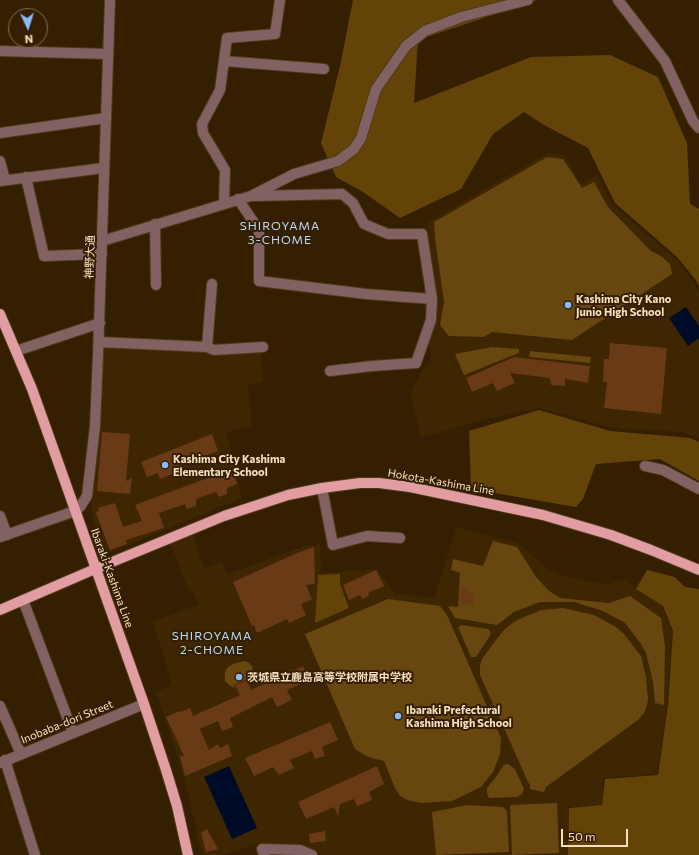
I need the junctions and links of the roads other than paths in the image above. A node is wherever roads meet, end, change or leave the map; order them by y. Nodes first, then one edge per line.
1 (110, 0) edge
2 (280, 0) edge
3 (528, 0) edge
4 (618, 0) edge
5 (0, 51) edge
6 (108, 54) junction
7 (224, 61) junction
8 (324, 69) dead end
9 (106, 118) junction
10 (699, 128) edge
11 (0, 133) edge
12 (0, 161) edge
13 (104, 168) junction
14 (26, 177) junction
15 (2, 180) edge
16 (251, 196) junction
17 (238, 200) junction
18 (224, 204) junction
19 (155, 224) junction
20 (102, 241) junction
21 (102, 254) junction
22 (212, 284) dead end
23 (156, 285) dead end
24 (432, 299) junction
25 (0, 314) edge
26 (100, 323) junction
27 (99, 342) junction
28 (207, 347) junction
29 (263, 347) dead end
30 (16, 352) junction
31 (330, 371) dead end
32 (645, 466) dead end
33 (322, 488) junction
34 (699, 489) edge
35 (75, 511) junction
36 (0, 516) edge
37 (3, 536) edge
38 (400, 538) dead end
39 (95, 569) junction
40 (699, 570) edge
41 (23, 600) junction
42 (0, 610) edge
43 (144, 704) junction
44 (0, 706) edge
45 (73, 733) junction
46 (21, 754) junction
47 (3, 761) edge
48 (35, 855) edge
49 (188, 855) edge
50 (264, 855) edge
51 (312, 855) edge

1 - 6 street, 神野大通
2 - 7 street
3 - 16 street
4 - 10 street
5 - 6 street
6 - 9 street, 神野大通
7 - 8 street
7 - 18 street
9 - 11 street
9 - 13 street, 神野大通
12 - 15 street
13 - 14 street
13 - 20 street, 神野大通
14 - 15 street
14 - 21 street
16 - 17 street
16 - 24 street
17 - 18 street
17 - 24 street
18 - 19 street
19 - 20 street
19 - 23 street
20 - 21 street, 神野大通
21 - 26 street, 神野大通
22 - 28 street
24 - 31 street
25 - 30 main road, Ibaraki-Kashima Line
26 - 27 street, 神野大通
26 - 30 street
27 - 28 street
27 - 35 street, 神野大通
28 - 29 street
30 - 35 main road, Ibaraki-Kashima Line
32 - 34 street
33 - 38 street
33 - 39 main road, Hokota-Kashima Line
33 - 40 main road, Hokota-Kashima Line
35 - 37 street
35 - 39 main road, Ibaraki-Kashima Line
36 - 37 street
39 - 41 main road, Hokota-Kashima Line
39 - 43 main road, Ibaraki-Kashima Line
41 - 42 main road, Hokota-Kashima Line
41 - 45 street
43 - 45 street, Inobaba-dori Street
43 - 49 main road, Ibaraki-Kashima Line
44 - 46 street
45 - 46 street, Inobaba-dori Street
46 - 47 street, Inobaba-dori Street
47 - 48 street
50 - 51 street

